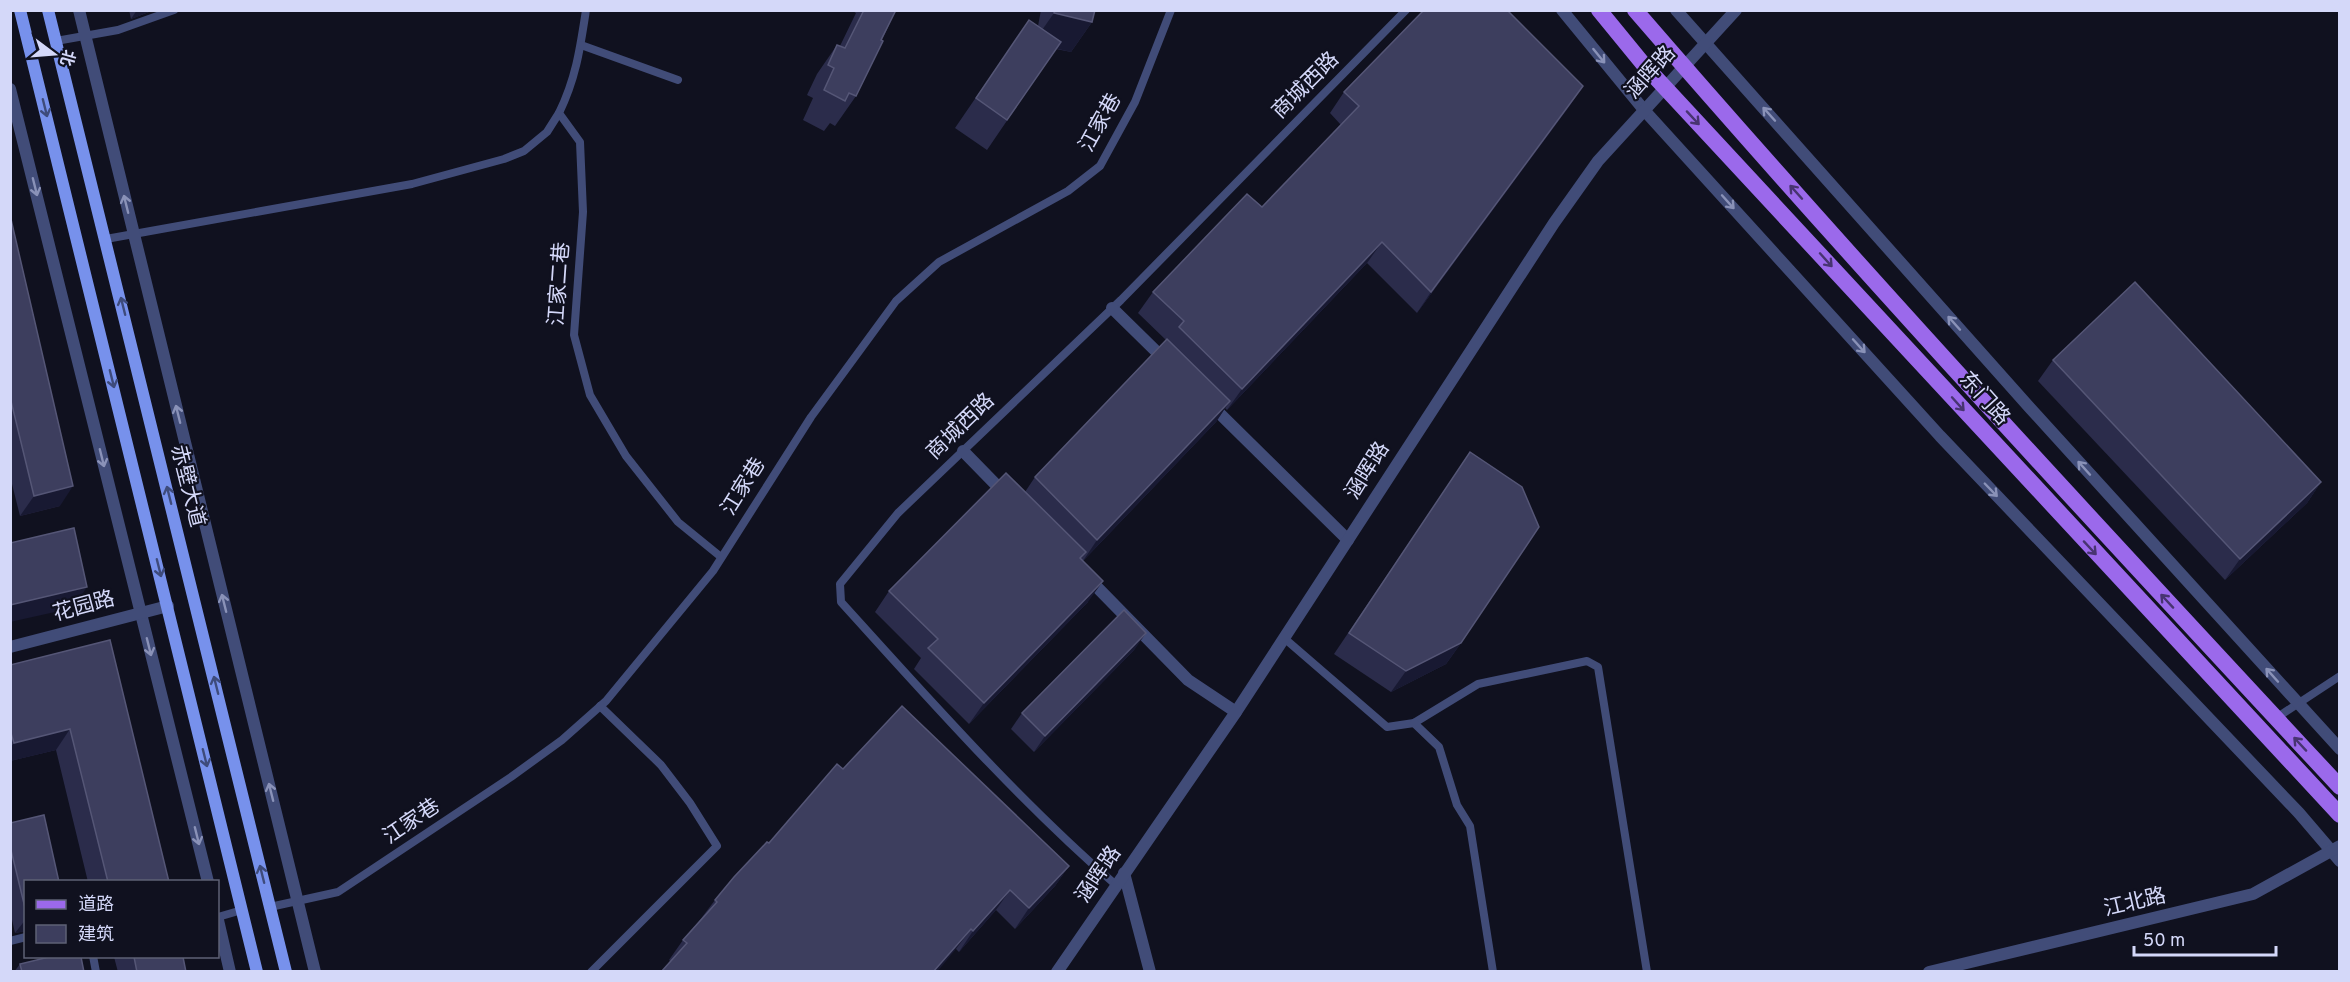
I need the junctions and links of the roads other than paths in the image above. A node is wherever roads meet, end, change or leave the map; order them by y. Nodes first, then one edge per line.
1 (20, 10) edge
2 (48, 10) edge
3 (79, 10) edge
4 (174, 10) edge
5 (586, 10) edge
6 (1171, 10) edge
7 (1406, 10) edge
8 (1562, 10) edge
9 (1599, 10) edge
10 (1635, 10) edge
11 (1676, 10) edge
12 (1736, 10) edge
13 (85, 36) junction
14 (56, 41) junction
15 (1705, 43) junction
16 (581, 45) junction
17 (1683, 66) junction
18 (678, 80) dead end
19 (1664, 87) junction
20 (10, 89) edge
21 (1644, 110) junction
22 (559, 114) junction
23 (134, 234) junction
24 (106, 239) junction
25 (1112, 308) junction
26 (1180, 374) edge
27 (1205, 399) edge
28 (963, 451) junction
29 (1013, 502) edge
30 (1348, 540) junction
31 (721, 557) junction
32 (1080, 570) edge
33 (168, 606) junction
34 (141, 613) junction
35 (1284, 638) junction
36 (10, 646) edge
37 (2340, 676) edge
38 (2297, 702) junction
39 (600, 706) junction
40 (1236, 712) junction
41 (2276, 718) junction
42 (1414, 723) junction
43 (2340, 749) edge
44 (2340, 787) edge
45 (2340, 815) edge
46 (2335, 848) edge
47 (2340, 861) edge
48 (1124, 873) junction
49 (208, 880) edge
50 (1116, 885) junction
51 (297, 901) junction
52 (270, 907) junction
53 (242, 910) junction
54 (219, 919) edge
55 (219, 923) edge
56 (230, 972) edge
57 (257, 972) edge
58 (286, 972) edge
59 (315, 972) edge
60 (591, 972) edge
61 (1057, 972) edge
62 (1150, 972) edge
63 (1493, 972) edge
64 (1647, 972) edge
65 (1929, 972) edge

1 -> 33 main road
2 - 14 main road, 赤壁大道
3 - 13 street
4 - 13 lane
5 - 16 lane
6 - 31 lane, 江家巷
7 - 25 lane, 商城西路
8 -> 21 street
9 - 19 main road, 东门路
10 - 17 main road, 东门路
11 - 15 street
12 - 15 street, 涵晖路
13 - 14 lane
23 -> 13 street
14 - 24 main road, 赤壁大道
15 - 17 street, 涵晖路
38 -> 15 street
16 - 18 lane
16 - 22 lane
17 - 19 street, 涵晖路
41 -> 17 main road, 东门路
19 - 21 street, 涵晖路
19 -> 45 main road, 东门路
20 -> 34 street
21 - 30 street, 涵晖路
21 -> 46 street
22 - 23 lane
22 - 31 lane, 江家二巷
23 - 24 lane
51 -> 23 street
52 -> 24 main road, 赤壁大道
25 - 26 street
25 - 28 lane, 商城西路
27 - 30 street
28 - 29 street
28 - 50 lane, 商城西路
30 - 35 street, 涵晖路
31 - 39 lane, 江家巷
32 - 40 street
33 - 34 street, 花园路
33 -> 53 main road
34 - 36 street, 花园路
34 -> 49 street
35 - 40 street, 涵晖路
35 - 42 lane
37 - 38 lane
38 - 41 lane
38 - 43 street
39 - 51 lane, 江家巷
39 - 60 lane
40 - 48 street, 涵晖路
44 -> 41 main road, 东门路
42 - 63 lane
42 - 64 lane
46 - 47 street
46 - 65 street, 江北路
48 - 50 street, 涵晖路
48 - 62 street
50 - 61 street, 涵晖路
51 - 52 lane, 江家巷
51 - 59 street
52 - 58 main road, 赤壁大道
53 - 54 lane
53 - 57 main road
55 - 56 street

